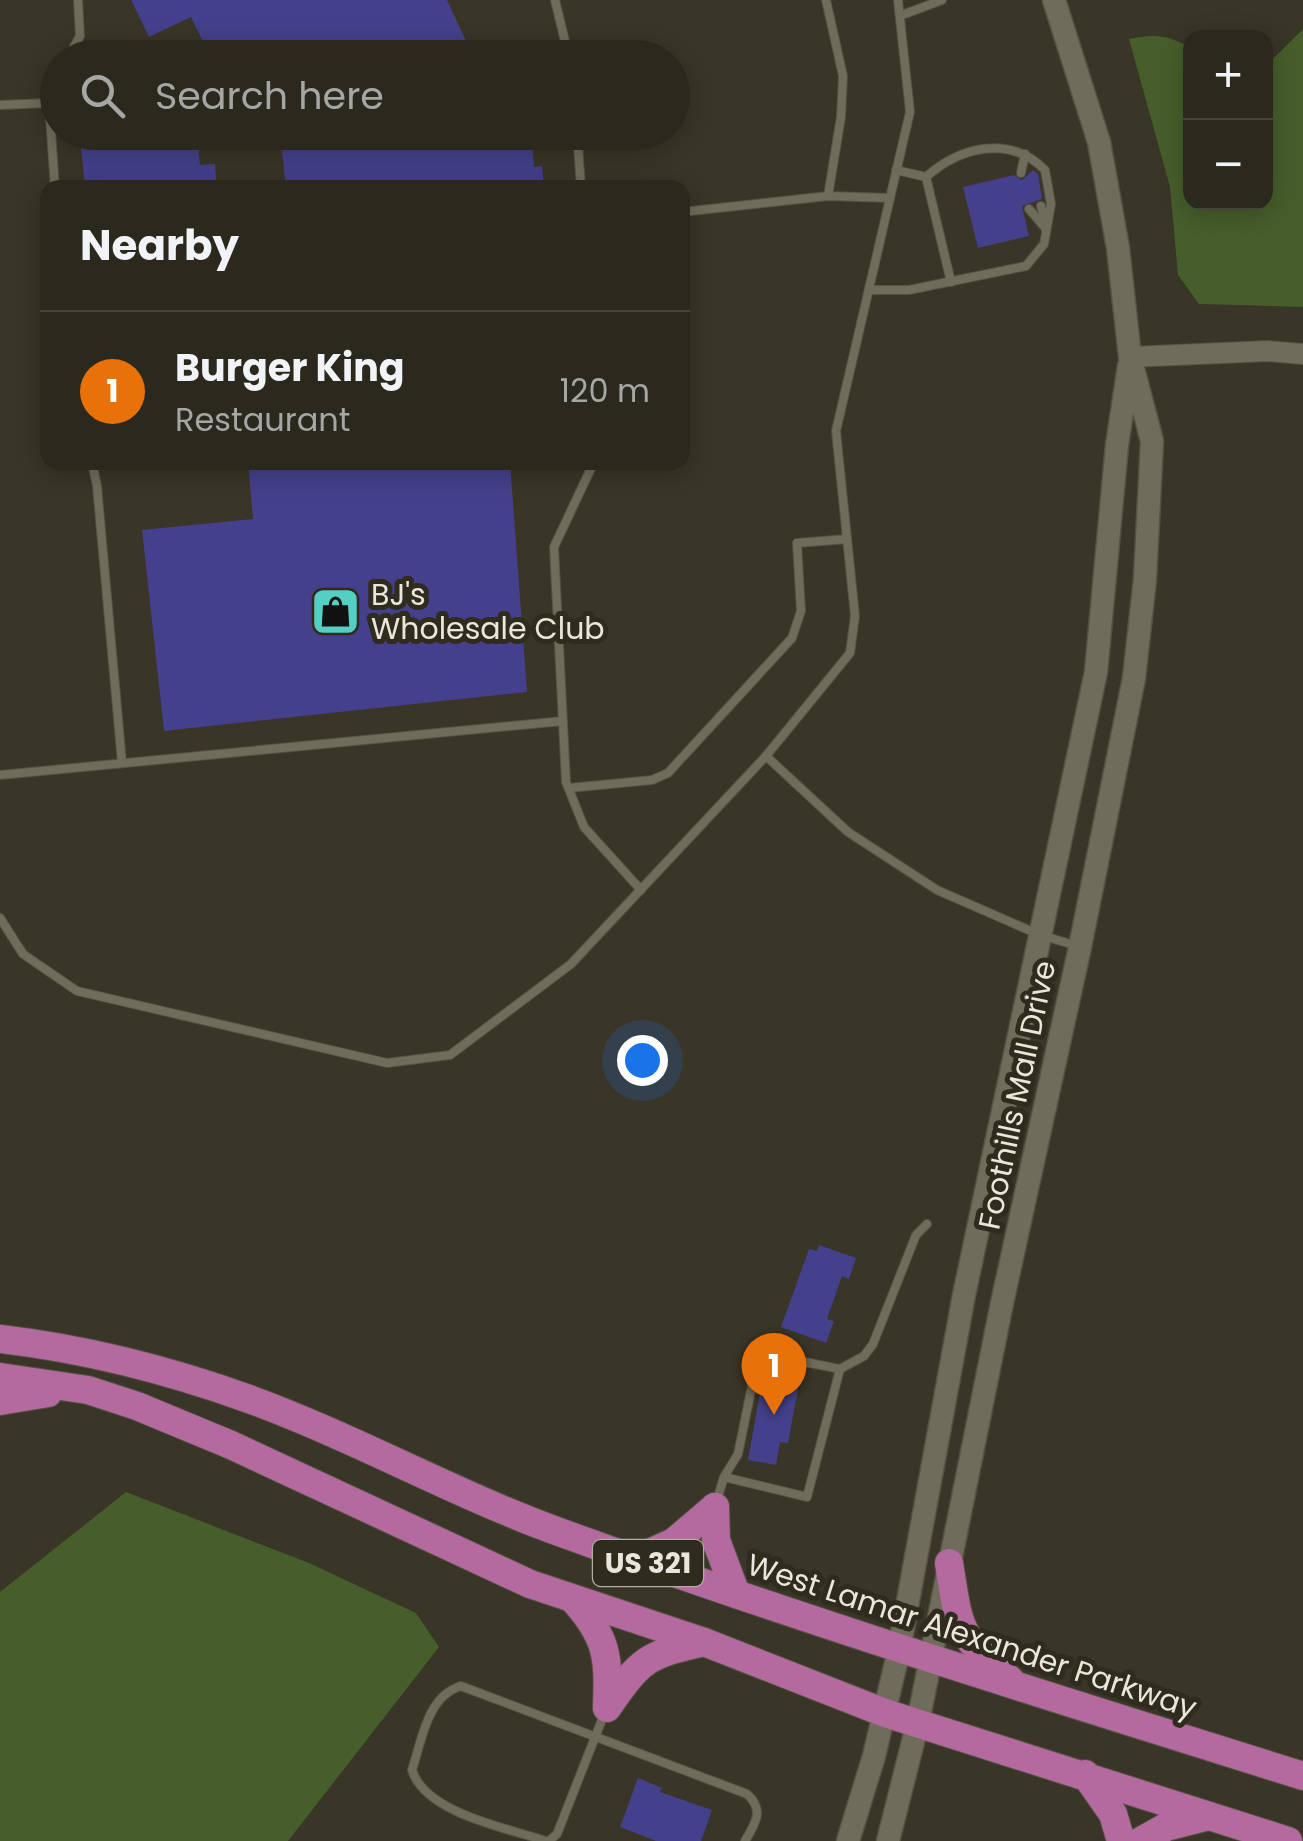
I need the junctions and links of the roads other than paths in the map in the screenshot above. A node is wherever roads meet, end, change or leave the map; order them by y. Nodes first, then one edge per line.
1 (78, 0) edge
2 (555, 0) edge
3 (826, 0) edge
4 (898, 0) edge
5 (942, 0) edge
6 (1054, 0) edge
7 (902, 14) junction
8 (78, 40) edge
9 (564, 40) edge
10 (40, 103) edge
11 (0, 105) edge
12 (53, 150) edge
13 (578, 150) edge
14 (1025, 154) junction
15 (896, 170) junction
16 (1032, 170) dead end
17 (1021, 173) dead end
18 (926, 177) junction
19 (55, 180) edge
20 (580, 180) edge
21 (828, 196) junction
22 (890, 198) junction
23 (1041, 206) dead end
24 (1030, 209) dead end
25 (690, 211) edge
26 (1046, 230) junction
27 (951, 282) junction
28 (869, 290) junction
29 (1303, 354) edge
30 (1130, 357) junction
31 (94, 470) edge
32 (590, 470) edge
33 (847, 539) junction
34 (563, 721) junction
35 (766, 756) junction
36 (122, 763) junction
37 (0, 775) edge
38 (568, 788) junction
39 (640, 890) junction
40 (0, 918) edge
41 (1040, 935) junction
42 (1080, 947) junction
43 (928, 1224) dead end
44 (2, 1338) edge
45 (840, 1369) junction
46 (0, 1377) edge
47 (88, 1390) junction
48 (0, 1401) edge
49 (724, 1476) junction
50 (715, 1507) junction
51 (636, 1559) junction
52 (949, 1563) junction
53 (736, 1594) junction
54 (572, 1598) junction
55 (704, 1642) junction
56 (899, 1650) junction
57 (930, 1660) junction
58 (1018, 1688) junction
59 (607, 1708) junction
60 (885, 1713) junction
61 (918, 1722) junction
62 (595, 1737) junction
63 (1084, 1774) junction
64 (1303, 1776) edge
65 (1209, 1816) junction
66 (548, 1841) edge
67 (746, 1841) edge
68 (848, 1841) edge
69 (888, 1841) edge
70 (1121, 1841) edge
71 (1140, 1841) edge
72 (1288, 1841) edge

1 - 8 lane
2 - 9 lane
3 - 21 lane
4 - 7 lane
5 - 7 lane
6 - 30 main road, Foothills Mall Drive
7 - 15 lane
10 - 11 lane
12 - 19 lane
13 - 20 lane
14 - 16 lane
14 - 17 lane
14 - 18 lane
14 - 26 lane
15 - 18 lane
15 - 22 lane
18 - 27 lane
21 - 22 lane
21 - 25 lane
22 - 28 lane
23 - 26 lane
24 - 26 lane
26 - 27 lane
27 - 28 lane
28 - 33 lane
29 - 30 street
30 - 41 main road, Foothills Mall Drive
30 - 42 main road, Foothills Mall Drive
31 - 36 lane
32 - 34 lane
33 - 35 lane
33 - 38 lane
34 - 36 lane
34 - 38 lane
35 - 39 lane
35 - 41 lane
36 - 37 lane
38 - 39 lane
39 - 40 lane
41 - 42 lane
41 - 56 main road, Foothills Mall Drive
42 - 52 main road, Foothills Mall Drive
43 - 45 lane
44 - 51 highway, West Lamar Alexander Parkway / US 321
45 - 49 lane
45 - 49 lane
46 - 47 highway, US 321
47 - 48 highway
47 - 54 highway, US 321
49 - 50 lane
50 - 51 highway
50 - 53 highway
51 - 53 highway, West Lamar Alexander Parkway / US 321
52 - 57 main road, Foothills Mall Drive
52 - 58 highway
53 - 56 highway, West Lamar Alexander Parkway / US 321
54 - 55 highway, US 321
54 - 59 highway
55 - 59 highway
55 - 60 highway, US 321
56 - 57 highway, West Lamar Alexander Parkway / US 321
56 - 60 main road, Foothills Mall Drive
57 - 58 highway, West Lamar Alexander Parkway / US 321
57 - 61 main road, Foothills Mall Drive
58 - 64 highway, West Lamar Alexander Parkway / US 321
59 - 62 lane
60 - 61 highway, US 321
60 - 68 main road, Foothills Mall Drive
61 - 63 highway, US 321
61 - 69 main road, Foothills Mall Drive
62 - 66 lane
62 - 66 lane
62 - 67 lane
63 - 65 highway, US 321
63 - 70 highway
65 - 71 highway
65 - 72 highway, US 321

